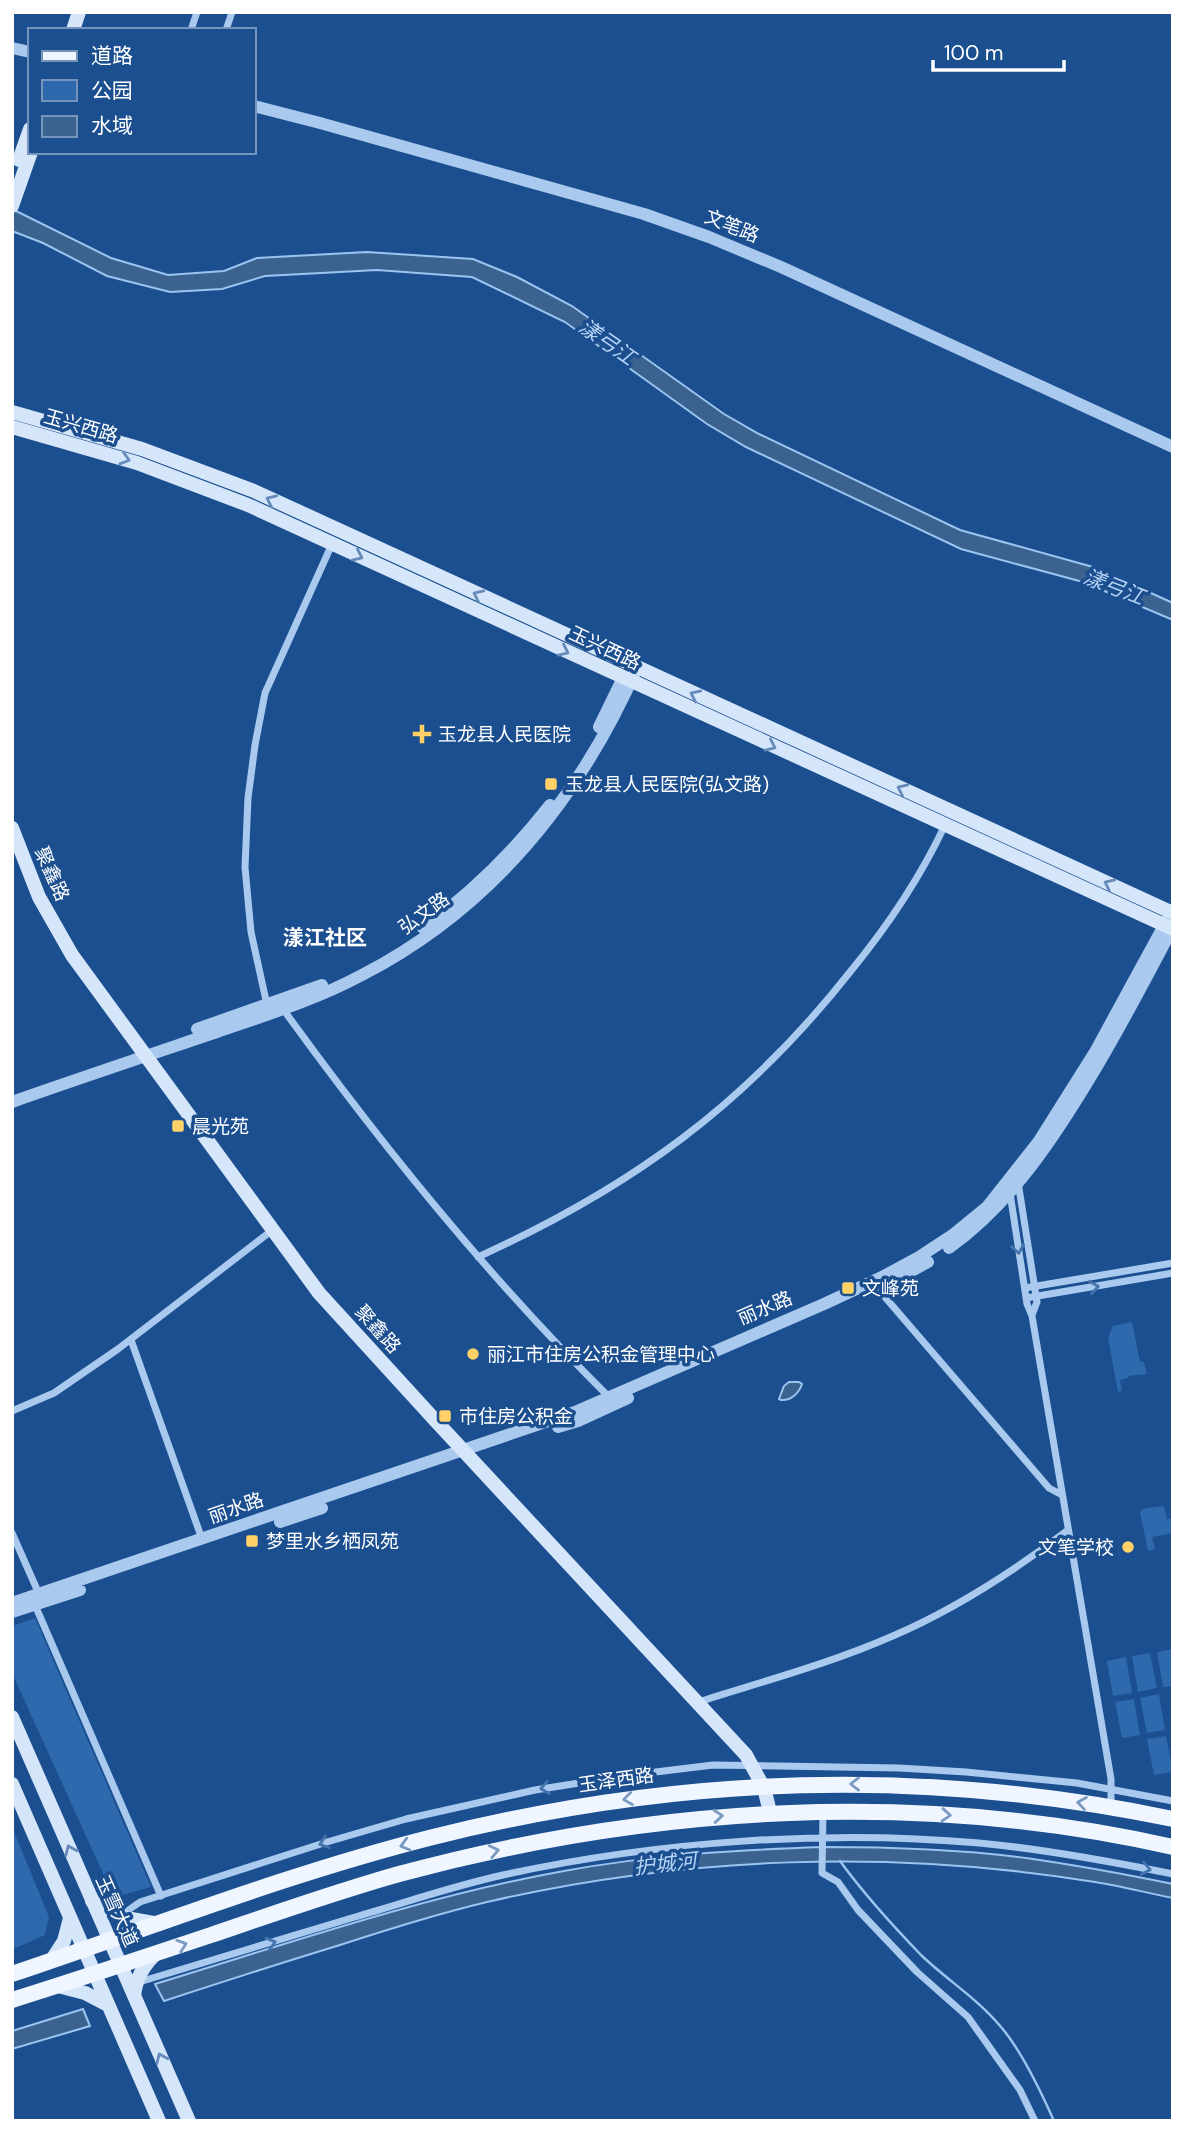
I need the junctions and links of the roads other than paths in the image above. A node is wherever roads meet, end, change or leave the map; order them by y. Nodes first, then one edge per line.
1 (256, 106) edge
2 (28, 135) edge
3 (30, 154) edge
4 (12, 179) edge
5 (13, 202) edge
6 (12, 412) edge
7 (12, 427) edge
8 (1173, 447) edge
9 (332, 544) junction
10 (630, 673) junction
11 (945, 825) junction
12 (12, 828) edge
13 (12, 855) edge
14 (1171, 921) edge
15 (267, 1005) junction
16 (283, 1009) junction
17 (139, 1054) junction
18 (12, 1093) edge
19 (12, 1102) edge
20 (1013, 1182) junction
21 (266, 1235) junction
22 (478, 1257) junction
23 (1173, 1263) edge
24 (1173, 1273) edge
25 (1034, 1287) junction
26 (878, 1289) junction
27 (1025, 1289) junction
28 (1036, 1297) junction
29 (1026, 1298) junction
30 (1032, 1316) junction
31 (131, 1340) junction
32 (609, 1397) junction
33 (12, 1411) edge
34 (463, 1456) junction
35 (1062, 1495) junction
36 (1068, 1530) junction
37 (12, 1533) edge
38 (202, 1539) junction
39 (37, 1600) junction
40 (12, 1603) edge
41 (12, 1612) edge
42 (698, 1702) junction
43 (12, 1717) edge
44 (748, 1765) junction
45 (759, 1786) junction
46 (13, 1789) edge
47 (1112, 1789) junction
48 (1173, 1801) edge
49 (1111, 1807) junction
50 (823, 1811) junction
51 (766, 1813) junction
52 (1173, 1819) edge
53 (822, 1840) junction
54 (1173, 1847) edge
55 (1173, 1874) edge
56 (161, 1896) junction
57 (92, 1901) junction
58 (120, 1916) junction
59 (70, 1918) junction
60 (160, 1924) junction
61 (110, 1941) junction
62 (84, 1950) junction
63 (157, 1953) junction
64 (51, 1961) junction
65 (120, 1966) junction
66 (12, 1974) edge
67 (94, 1974) junction
68 (58, 1986) junction
69 (135, 1990) junction
70 (12, 2000) edge
71 (108, 2005) junction
72 (159, 2121) edge
73 (189, 2121) edge
74 (1035, 2121) edge

1 - 8 street, 文笔路
2 - 4 main road
3 - 5 main road
10 -> 6 main road, 玉兴西路
7 -> 9 main road, 玉兴西路
9 -> 10 main road, 玉兴西路
9 - 15 street
10 -> 11 main road, 玉兴西路
14 -> 10 main road, 玉兴西路
10 - 15 street, 弘文路
10 - 16 street, 弘文路
11 - 14 main road, 玉兴西路
11 - 22 street
12 - 17 main road, 聚鑫路
13 - 17 main road, 聚鑫路
14 - 20 street, 丽水路
15 - 17 street, 弘文路
16 - 17 street, 弘文路
16 - 22 street
17 - 18 street, 弘文路
17 - 19 street, 弘文路
17 - 21 main road, 聚鑫路
17 - 34 main road, 聚鑫路
20 - 25 street
20 - 26 street, 丽水路
20 -> 27 street
20 - 32 street, 丽水路
21 - 31 street
21 - 34 main road, 聚鑫路
22 - 32 street
23 - 25 street
28 -> 24 street
25 - 27 street
25 - 28 street
26 - 34 street, 丽水路
26 - 35 street
27 - 29 street
28 - 29 street
28 - 30 street
29 - 30 street
30 - 35 street
31 - 33 street
31 - 38 street
32 - 34 street, 丽水路
34 - 38 street, 丽水路
34 - 39 street, 丽水路
34 - 42 main road, 聚鑫路
34 - 44 main road, 聚鑫路
35 - 36 street
36 - 42 street
36 - 47 street
37 - 39 street
38 - 39 street, 丽水路
39 - 40 street, 丽水路
39 - 41 street, 丽水路
39 - 56 street
42 - 44 main road, 聚鑫路
57 -> 43 main road, 玉雪大道
44 - 45 main road, 聚鑫路
44 - 47 street
44 -> 56 street
49 -> 45 main road, 玉泽西路
45 - 51 main road, 聚鑫路
45 -> 60 main road, 玉泽西路
46 - 59 main road
47 - 48 street
47 - 49 street
49 - 52 main road, 玉泽西路
50 - 51 main road
50 - 53 street
50 -> 54 main road
63 -> 51 main road
53 -> 55 street
69 -> 53 street
53 - 74 street
56 - 58 street
57 - 58 main road
57 - 61 main road, 玉雪大道
58 - 60 main road
59 - 62 main road
59 - 64 main road
60 - 61 main road, 玉泽西路
61 - 62 main road, 玉泽西路
61 - 65 main road, 玉雪大道
62 - 64 main road, 玉泽西路
62 - 67 main road
63 - 65 main road
63 - 69 main road
64 - 66 main road, 玉泽西路
65 - 67 main road
65 - 69 main road, 玉雪大道
67 - 68 main road
67 - 71 main road
68 - 70 main road
68 - 71 main road
73 -> 69 main road, 玉雪大道
71 - 72 main road

